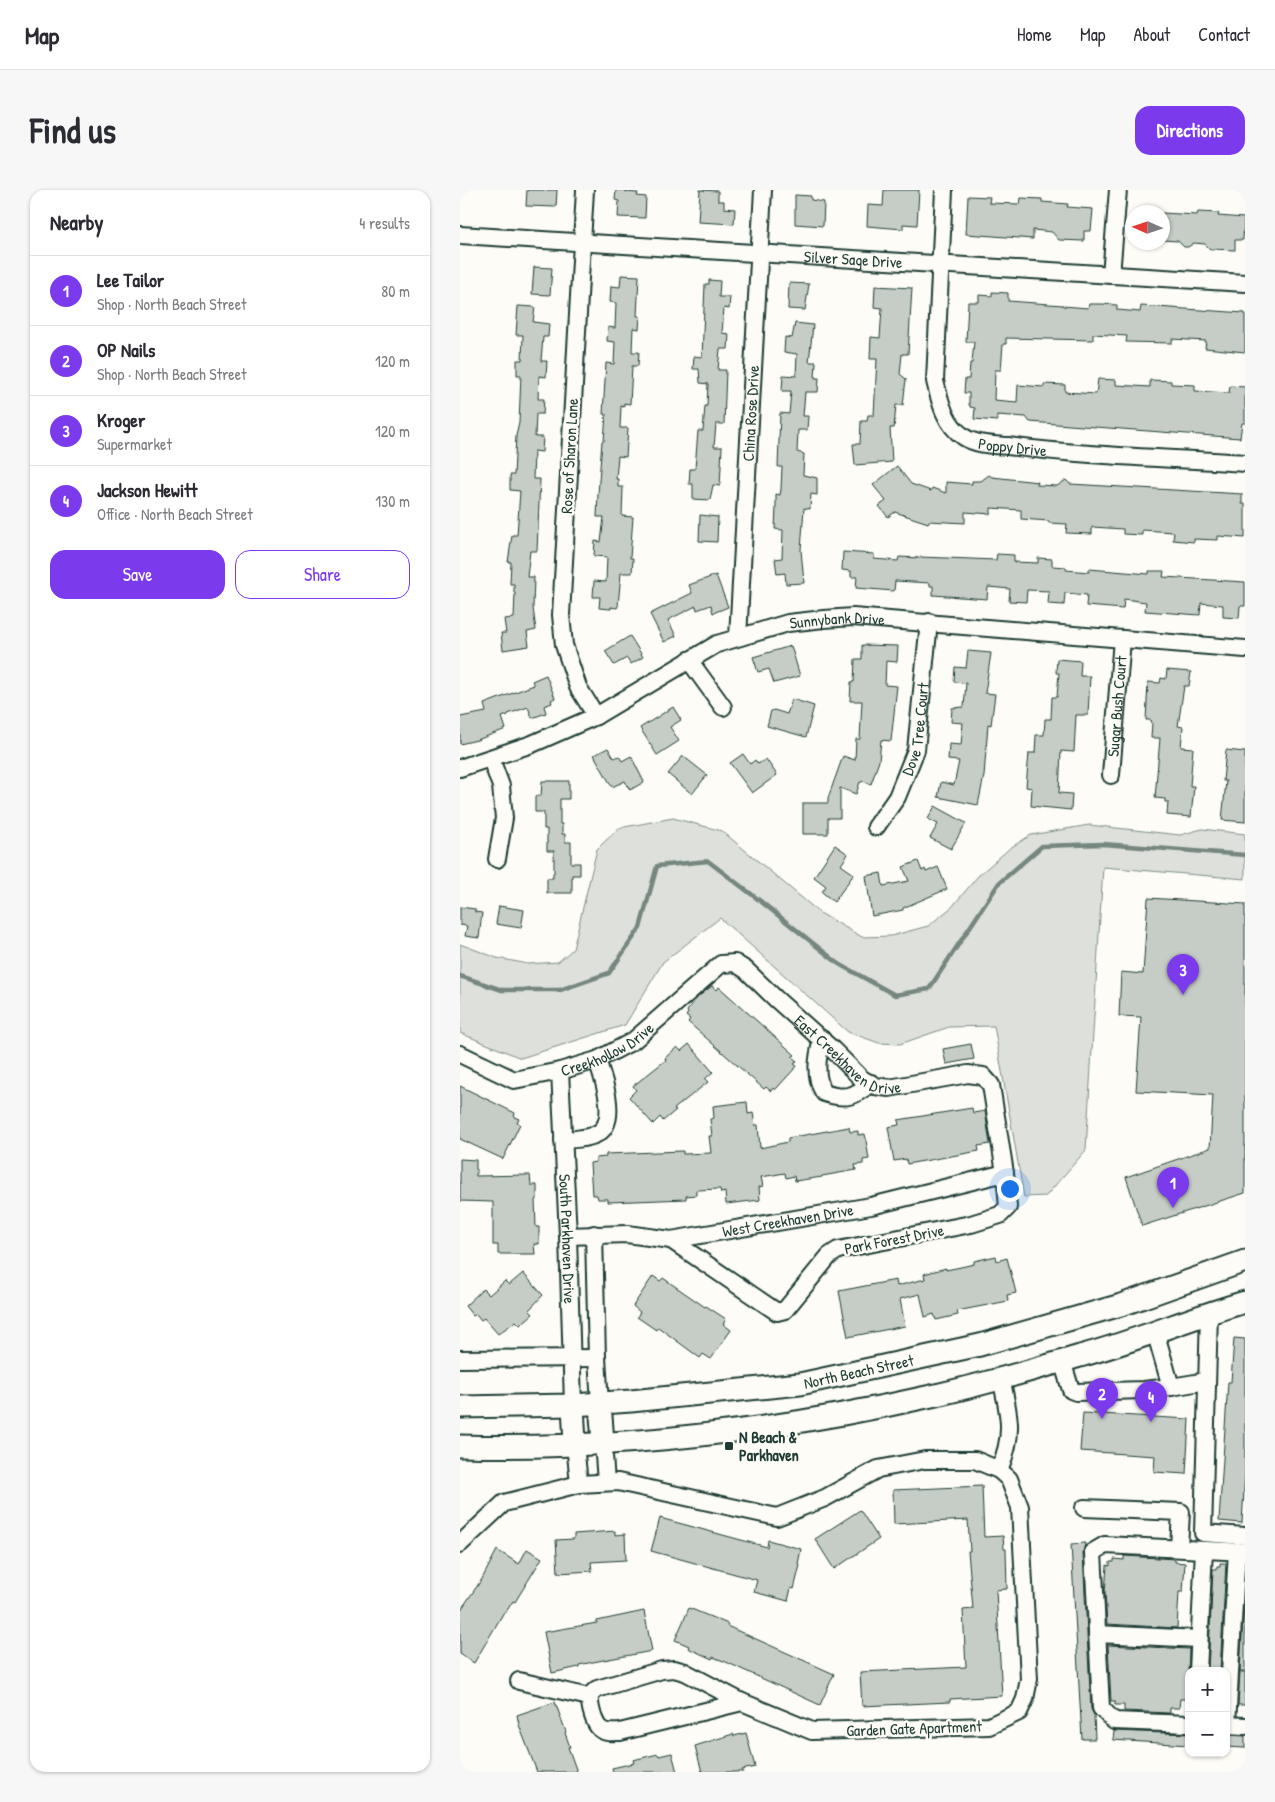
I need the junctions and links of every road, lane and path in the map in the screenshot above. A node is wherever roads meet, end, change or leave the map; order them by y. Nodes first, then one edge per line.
1 (585, 190) edge
2 (763, 190) edge
3 (944, 190) edge
4 (1118, 190) edge
5 (460, 235) edge
6 (582, 243) junction
7 (760, 253) junction
8 (940, 264) junction
9 (1111, 275) junction
10 (1245, 283) edge
11 (1245, 463) edge
12 (929, 622) junction
13 (738, 637) junction
14 (1122, 639) junction
15 (1245, 649) edge
16 (689, 660) junction
17 (723, 707) dead end
18 (596, 716) junction
19 (491, 758) junction
20 (460, 768) edge
21 (1111, 775) dead end
22 (876, 827) dead end
23 (497, 859) dead end
24 (735, 963) joint
25 (822, 1039) junction
26 (460, 1054) edge
27 (597, 1060) junction
28 (560, 1071) junction
29 (871, 1083) junction
30 (563, 1140) junction
31 (1005, 1173) junction
32 (594, 1234) junction
33 (568, 1236) junction
34 (671, 1240) junction
35 (1245, 1260) edge
36 (1245, 1302) edge
37 (1209, 1312) junction
38 (1155, 1331) junction
39 (597, 1358) junction
40 (460, 1359) edge
41 (571, 1359) junction
42 (1062, 1361) junction
43 (1001, 1378) junction
44 (1207, 1381) junction
45 (1171, 1387) junction
46 (600, 1403) junction
47 (573, 1405) junction
48 (460, 1406) edge
49 (603, 1442) junction
50 (575, 1444) junction
51 (460, 1446) edge
52 (999, 1470) junction
53 (606, 1482) junction
54 (579, 1484) junction
55 (1084, 1508) dead end
56 (1245, 1536) edge
57 (460, 1544) edge
58 (1179, 1548) junction
59 (1204, 1550) junction
60 (1241, 1552) edge
61 (1097, 1634) junction
62 (1200, 1639) junction
63 (1198, 1667) edge
64 (519, 1681) dead end
65 (590, 1697) junction
66 (742, 1702) junction
67 (1228, 1712) edge
68 (1185, 1724) edge
69 (1230, 1725) edge
70 (1245, 1726) edge

1 - 6 street, Rose of Sharon Lane
2 - 7 street, China Rose Drive
3 - 8 street, Poppy Drive
4 - 9 street
5 - 6 street, Silver Sage Drive
6 - 7 street, Silver Sage Drive
6 - 18 street, Rose of Sharon Lane
7 - 8 street, Silver Sage Drive
7 - 13 street, China Rose Drive
8 - 9 street, Silver Sage Drive
8 - 11 street, Poppy Drive
9 - 10 street, Silver Sage Drive
12 - 13 street, Sunnybank Drive
12 - 14 street, Sunnybank Drive
12 - 22 street, Dove Tree Court
13 - 16 street, Sunnybank Drive
14 - 15 street, Sunnybank Drive
14 - 21 street, Sugar Bush Court
16 - 17 street
16 - 18 street, Sunnybank Drive
18 - 19 street, Sunnybank Drive
19 - 20 street, Sunnybank Drive
19 - 23 street
24 - 25 street, East Creekhaven Drive
24 - 27 street, Creekhollow Drive
25 - 29 street, East Creekhaven Drive
25 - 29 street
26 - 28 street, Creekhollow Drive
27 - 28 street, Creekhollow Drive
27 - 30 street
28 - 30 street, South Parkhaven Drive
29 - 31 street, East Creekhaven Drive
30 - 33 street, South Parkhaven Drive
31 - 34 street, West Creekhaven Drive
31 - 34 street, Park Forest Drive
32 - 33 street, West Creekhaven Drive
32 - 34 street, West Creekhaven Drive
32 - 39 street, South Parkhaven Drive
33 - 41 street, South Parkhaven Drive
35 - 46 main road, North Beach Street
36 - 37 main road
37 - 38 main road
37 - 44 street
38 - 42 main road
38 - 45 street
39 - 41 street
39 - 46 street, South Parkhaven Drive
40 - 41 street
41 - 47 street, South Parkhaven Drive
42 - 43 main road
42 - 45 street
43 - 49 main road
43 - 52 street
44 - 45 street
44 - 56 street
46 - 47 main road, North Beach Street
46 - 49 main road
47 - 48 main road, North Beach Street
47 - 50 main road
49 - 50 main road
49 - 53 street
50 - 51 main road
50 - 54 street
52 - 53 street
52 - 66 street, Garden Gate Apartment
53 - 54 street
54 - 57 street
55 - 58 street
58 - 59 street
58 - 61 street
59 - 60 street
59 - 62 street
60 - 67 street
61 - 62 street
61 - 68 street
62 - 63 street
64 - 65 street
65 - 66 street, Garden Gate Apartment
65 - 66 street
69 - 70 street

